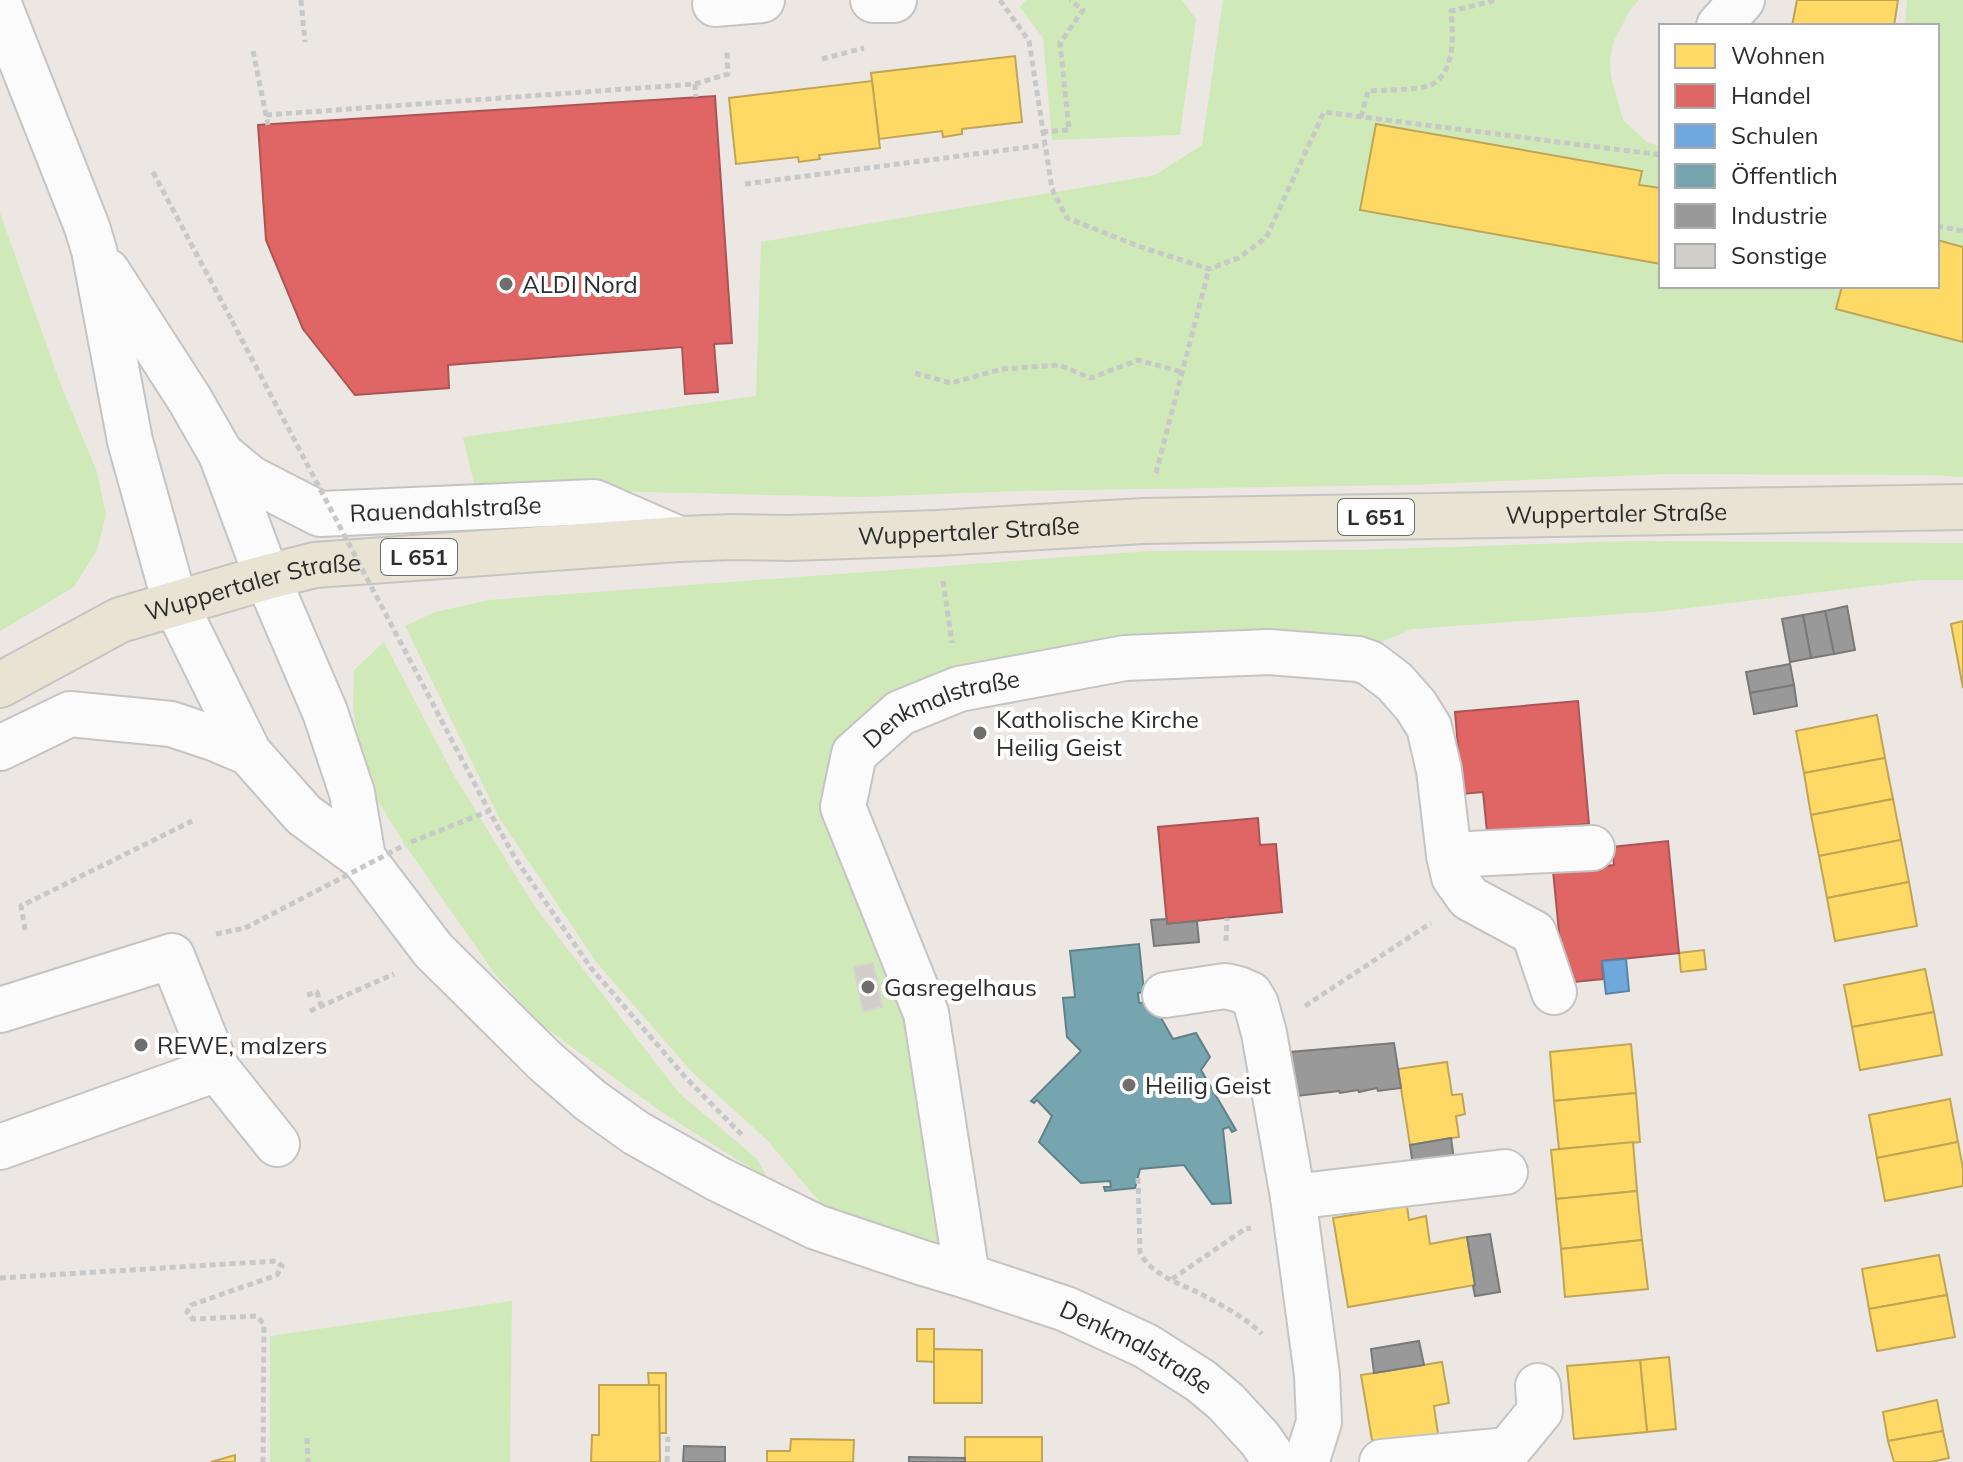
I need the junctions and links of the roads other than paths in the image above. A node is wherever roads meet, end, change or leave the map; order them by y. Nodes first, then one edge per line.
1 (762, 0) edge
2 (873, 0) edge
3 (894, 0) edge
4 (1742, 0) edge
5 (715, 4) dead end
6 (0, 7) edge
7 (1721, 24) edge
8 (94, 250) junction
9 (221, 454) junction
10 (1963, 507) edge
11 (679, 539) junction
12 (267, 577) junction
13 (175, 603) junction
14 (0, 685) edge
15 (0, 748) edge
16 (249, 753) junction
17 (1592, 848) dead end
18 (1449, 855) junction
19 (363, 858) junction
20 (1554, 992) dead end
21 (1165, 995) dead end
22 (0, 1010) edge
23 (217, 1069) junction
24 (277, 1144) dead end
25 (0, 1147) edge
26 (1505, 1172) dead end
27 (1293, 1197) junction
28 (967, 1276) junction
29 (1538, 1386) dead end
30 (1302, 1462) edge
31 (1382, 1462) edge

1 - 5 street
2 - 3 street
4 - 7 street
6 - 8 street, Rauendahlstraße
8 - 9 street, Rauendahlstraße
8 - 13 street, Rauendahlstraße
9 - 11 street, Rauendahlstraße
9 - 12 street, Rauendahlstraße
10 - 11 main road, Wuppertaler Straße / L 651
11 - 12 main road, Wuppertaler Straße / L 651
12 - 13 main road, Wuppertaler Straße / L 651
12 - 19 street, Denkmalstraße
13 - 14 main road, Wuppertaler Straße / L 651
13 - 16 street, Denkmalstraße
15 - 16 street, Denkmalstraße
16 - 19 street, Denkmalstraße
17 - 18 street
18 - 20 street, Denkmalstraße
18 - 28 street, Denkmalstraße
19 - 28 street, Denkmalstraße
21 - 27 street, Denkmalstraße
22 - 23 street
23 - 24 street
23 - 25 street
26 - 27 street
27 - 30 street, Denkmalstraße
28 - 30 street, Denkmalstraße
29 - 31 street

